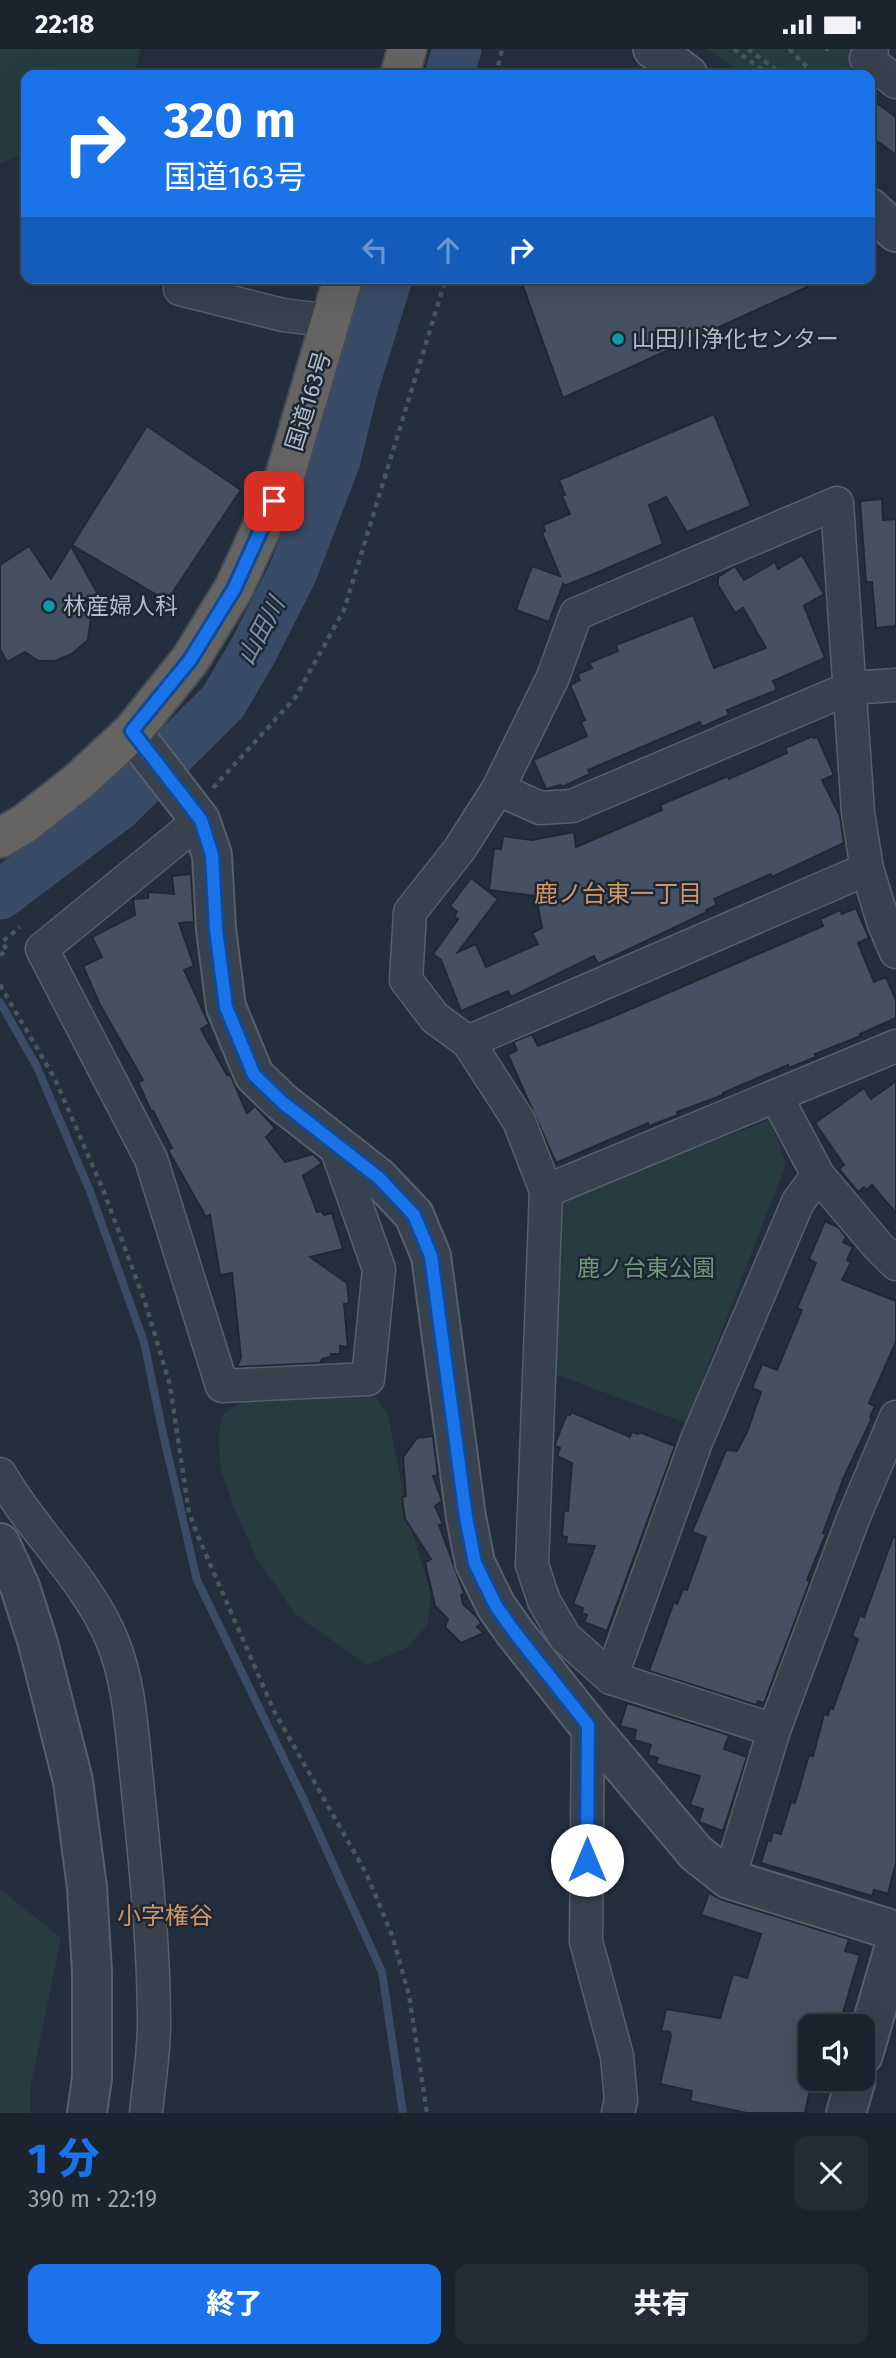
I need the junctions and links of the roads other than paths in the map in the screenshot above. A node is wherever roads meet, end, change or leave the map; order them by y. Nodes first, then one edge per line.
1 (407, 49) edge
2 (653, 49) edge
3 (872, 49) edge
4 (401, 70) edge
5 (681, 70) edge
6 (896, 82) edge
7 (875, 213) edge
8 (896, 232) edge
9 (181, 284) edge
10 (341, 284) edge
11 (332, 321) junction
12 (896, 685) edge
13 (850, 688) junction
14 (141, 744) junction
15 (498, 789) junction
16 (191, 807) junction
17 (0, 838) edge
18 (867, 869) junction
19 (896, 952) edge
20 (468, 1042) junction
21 (896, 1046) edge
22 (776, 1096) junction
23 (334, 1142) junction
24 (818, 1175) junction
25 (547, 1191) junction
26 (896, 1265) edge
27 (896, 1417) edge
28 (0, 1474) edge
29 (0, 1543) edge
30 (611, 1678) junction
31 (588, 1725) junction
32 (774, 1730) junction
33 (729, 1878) junction
34 (896, 1931) edge
35 (896, 1942) edge
36 (875, 2014) edge
37 (852, 2091) edge
38 (87, 2113) edge
39 (146, 2113) edge
40 (618, 2113) edge
41 (846, 2113) edge

1 - 4 highway
2 - 5 street
3 - 6 street
7 - 8 street
9 - 11 street
10 - 11 highway, 国道163号
11 - 14 highway, 国道163号
12 - 13 street
13 - 15 street
13 - 15 street
13 - 18 street
14 - 16 street
14 - 17 highway, 国道163号
15 - 20 street
16 - 23 street
16 - 23 street
18 - 19 street
18 - 20 street
20 - 25 street
21 - 22 street
22 - 24 street
22 - 25 street
23 - 31 street
24 - 26 street
24 - 30 street
25 - 30 street
27 - 32 street
28 - 39 street
29 - 38 street
30 - 32 street
31 - 33 street
31 - 40 street
32 - 33 street
33 - 34 street
35 - 36 street
37 - 41 street

